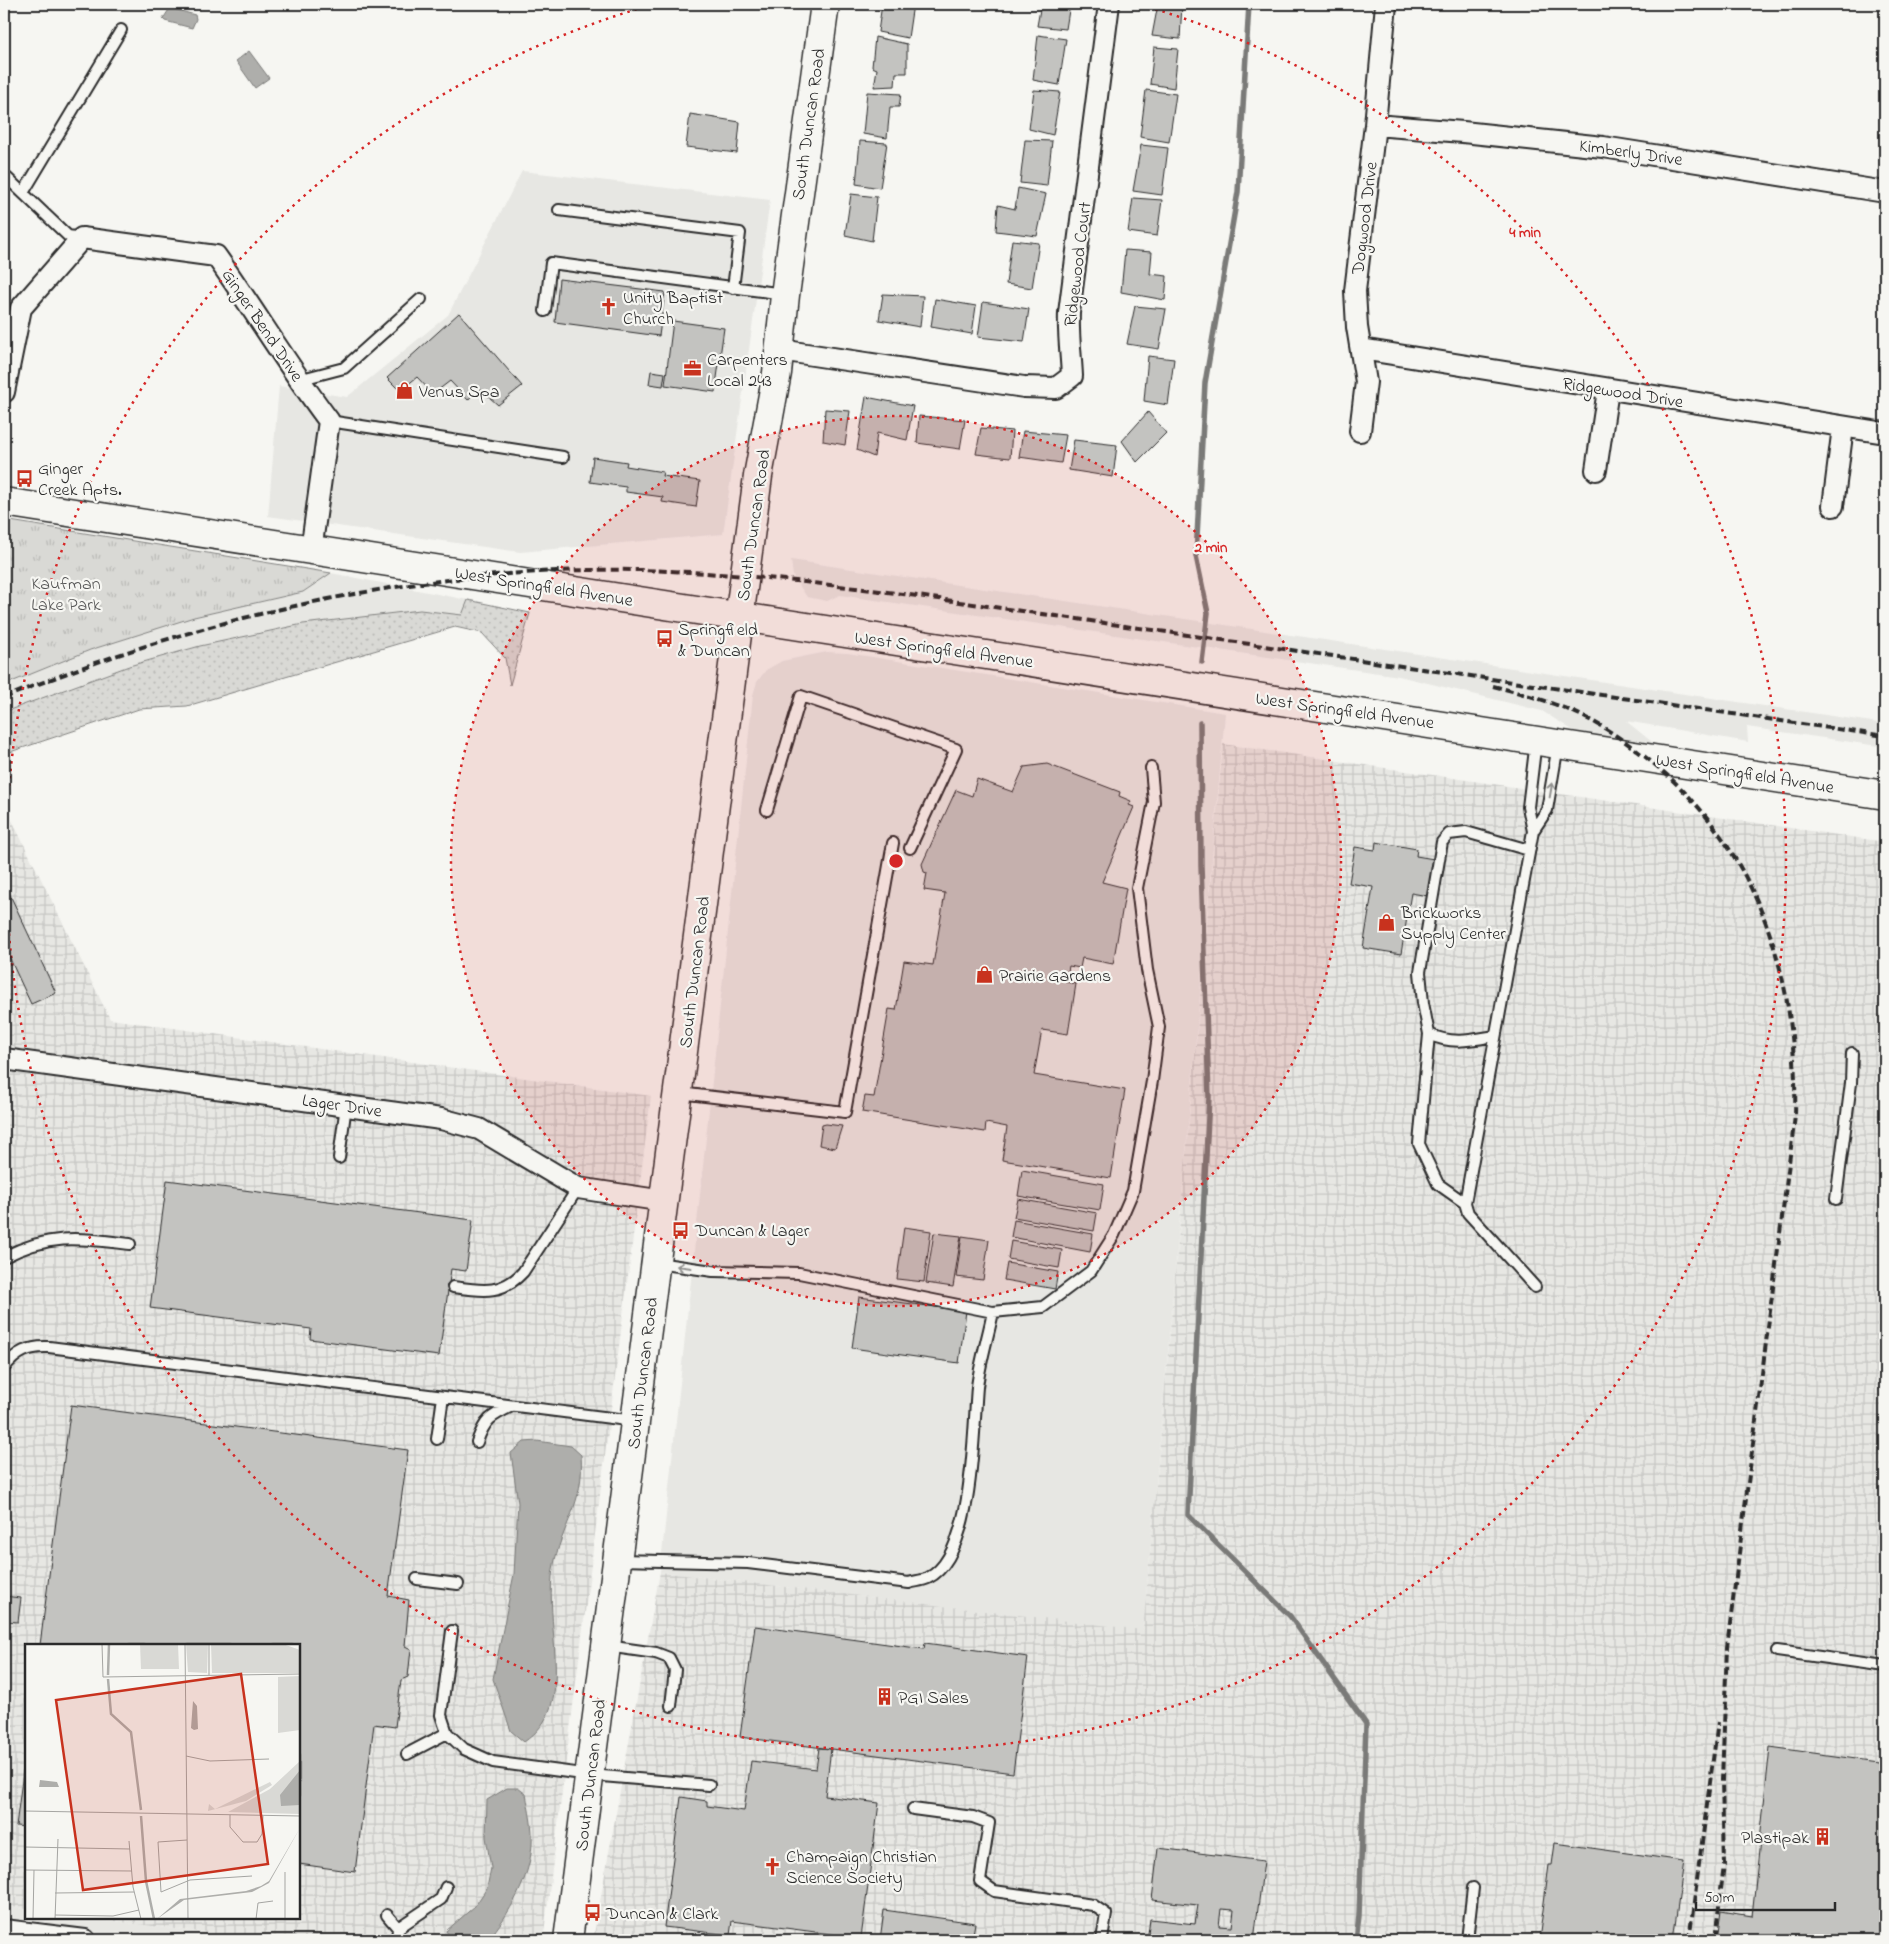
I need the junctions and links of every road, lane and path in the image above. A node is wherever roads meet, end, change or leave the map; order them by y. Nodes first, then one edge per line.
1 (825, 4) edge
2 (1109, 4) edge
3 (1386, 4) edge
4 (121, 30) dead end
5 (1375, 125) junction
6 (4, 175) edge
7 (1885, 192) edge
8 (23, 193) junction
9 (559, 210) dead end
10 (82, 238) junction
11 (733, 288) junction
12 (785, 294) junction
13 (420, 299) dead end
14 (545, 311) dead end
15 (1361, 349) junction
16 (780, 350) junction
17 (7, 360) edge
18 (298, 380) junction
19 (1608, 390) junction
20 (4, 392) edge
21 (329, 421) junction
22 (1844, 427) junction
23 (1360, 431) dead end
24 (1885, 433) edge
25 (563, 457) dead end
26 (1596, 470) dead end
27 (4, 502) edge
28 (1833, 506) dead end
29 (310, 551) junction
30 (739, 619) junction
31 (1547, 742) junction
32 (1151, 768) dead end
33 (1885, 795) edge
34 (767, 810) dead end
35 (1532, 832) junction
36 (893, 843) dead end
37 (910, 848) dead end
38 (1529, 850) junction
39 (1429, 1034) junction
40 (1495, 1036) junction
41 (1852, 1052) dead end
42 (4, 1059) edge
43 (679, 1094) junction
44 (346, 1105) junction
45 (339, 1158) dead end
46 (578, 1188) junction
47 (1836, 1199) dead end
48 (664, 1201) junction
49 (1465, 1203) junction
50 (130, 1244) dead end
51 (4, 1257) edge
52 (656, 1263) junction
53 (453, 1287) dead end
54 (1535, 1287) dead end
55 (993, 1312) junction
56 (4, 1368) edge
57 (443, 1396) junction
58 (513, 1405) junction
59 (636, 1421) junction
60 (437, 1439) dead end
61 (477, 1442) dead end
62 (618, 1560) junction
63 (417, 1579) dead end
64 (458, 1584) dead end
65 (452, 1631) dead end
66 (606, 1646) junction
67 (1777, 1651) dead end
68 (1885, 1666) edge
69 (671, 1706) dead end
70 (447, 1733) junction
71 (407, 1754) dead end
72 (590, 1775) junction
73 (709, 1785) dead end
74 (914, 1809) dead end
75 (446, 1887) dead end
76 (1473, 1888) dead end
77 (387, 1915) dead end
78 (398, 1928) junction
79 (4, 1930) edge
80 (85, 1940) edge
81 (397, 1940) edge
82 (568, 1940) edge
83 (1102, 1940) edge
84 (1467, 1940) edge

1 - 12 main road, South Duncan Road
2 - 16 street, Ridgewood Court
3 - 5 street, Dogwood Drive
4 - 8 lane
5 - 7 street, Kimberly Drive
5 - 15 street, Dogwood Drive
6 - 8 lane
8 - 10 lane
9 - 11 lane
10 - 17 street
10 - 18 street, Ginger Bend Drive
11 - 12 lane
11 - 14 lane
12 - 16 main road, South Duncan Road
13 - 18 lane
15 - 19 street, Ridgewood Drive
15 - 23 street, Dogwood Drive
16 - 30 main road, South Duncan Road
17 - 20 street
18 - 21 street, Ginger Bend Drive
19 - 22 street, Ridgewood Drive
19 - 26 street
21 - 25 lane
21 - 29 street
22 - 24 street, Ridgewood Drive
22 - 28 street
27 - 29 main road, West Springfield Avenue
29 - 30 main road, West Springfield Avenue
30 - 31 main road, West Springfield Avenue
30 - 43 main road, South Duncan Road
31 - 33 main road, West Springfield Avenue
31 - 35 lane
35 -> 31 lane
32 - 55 lane
34 - 37 lane
35 - 38 lane
36 - 43 lane
38 - 39 lane
38 - 40 lane
39 - 40 lane
39 - 49 lane
40 - 49 lane
41 - 47 lane
42 - 44 street, Lager Drive
43 - 48 main road, South Duncan Road
44 - 45 lane
44 - 46 street, Lager Drive
46 - 48 street, Lager Drive
46 - 53 lane
48 - 52 main road, South Duncan Road
49 - 54 lane
50 - 51 lane
55 -> 52 lane
52 - 59 main road, South Duncan Road
55 - 62 lane
56 - 57 lane
57 - 58 lane
57 - 60 lane
58 - 59 lane
58 - 61 lane
59 - 62 main road, South Duncan Road
62 - 66 main road, South Duncan Road
63 - 64 lane
65 - 70 lane
66 - 69 lane
66 - 72 main road, South Duncan Road
67 - 68 lane
70 - 71 lane
70 - 72 lane
72 - 73 lane
72 - 82 main road, South Duncan Road
74 - 83 lane
75 - 78 lane
76 - 84 lane
77 - 78 lane
78 - 81 lane
79 - 80 street

